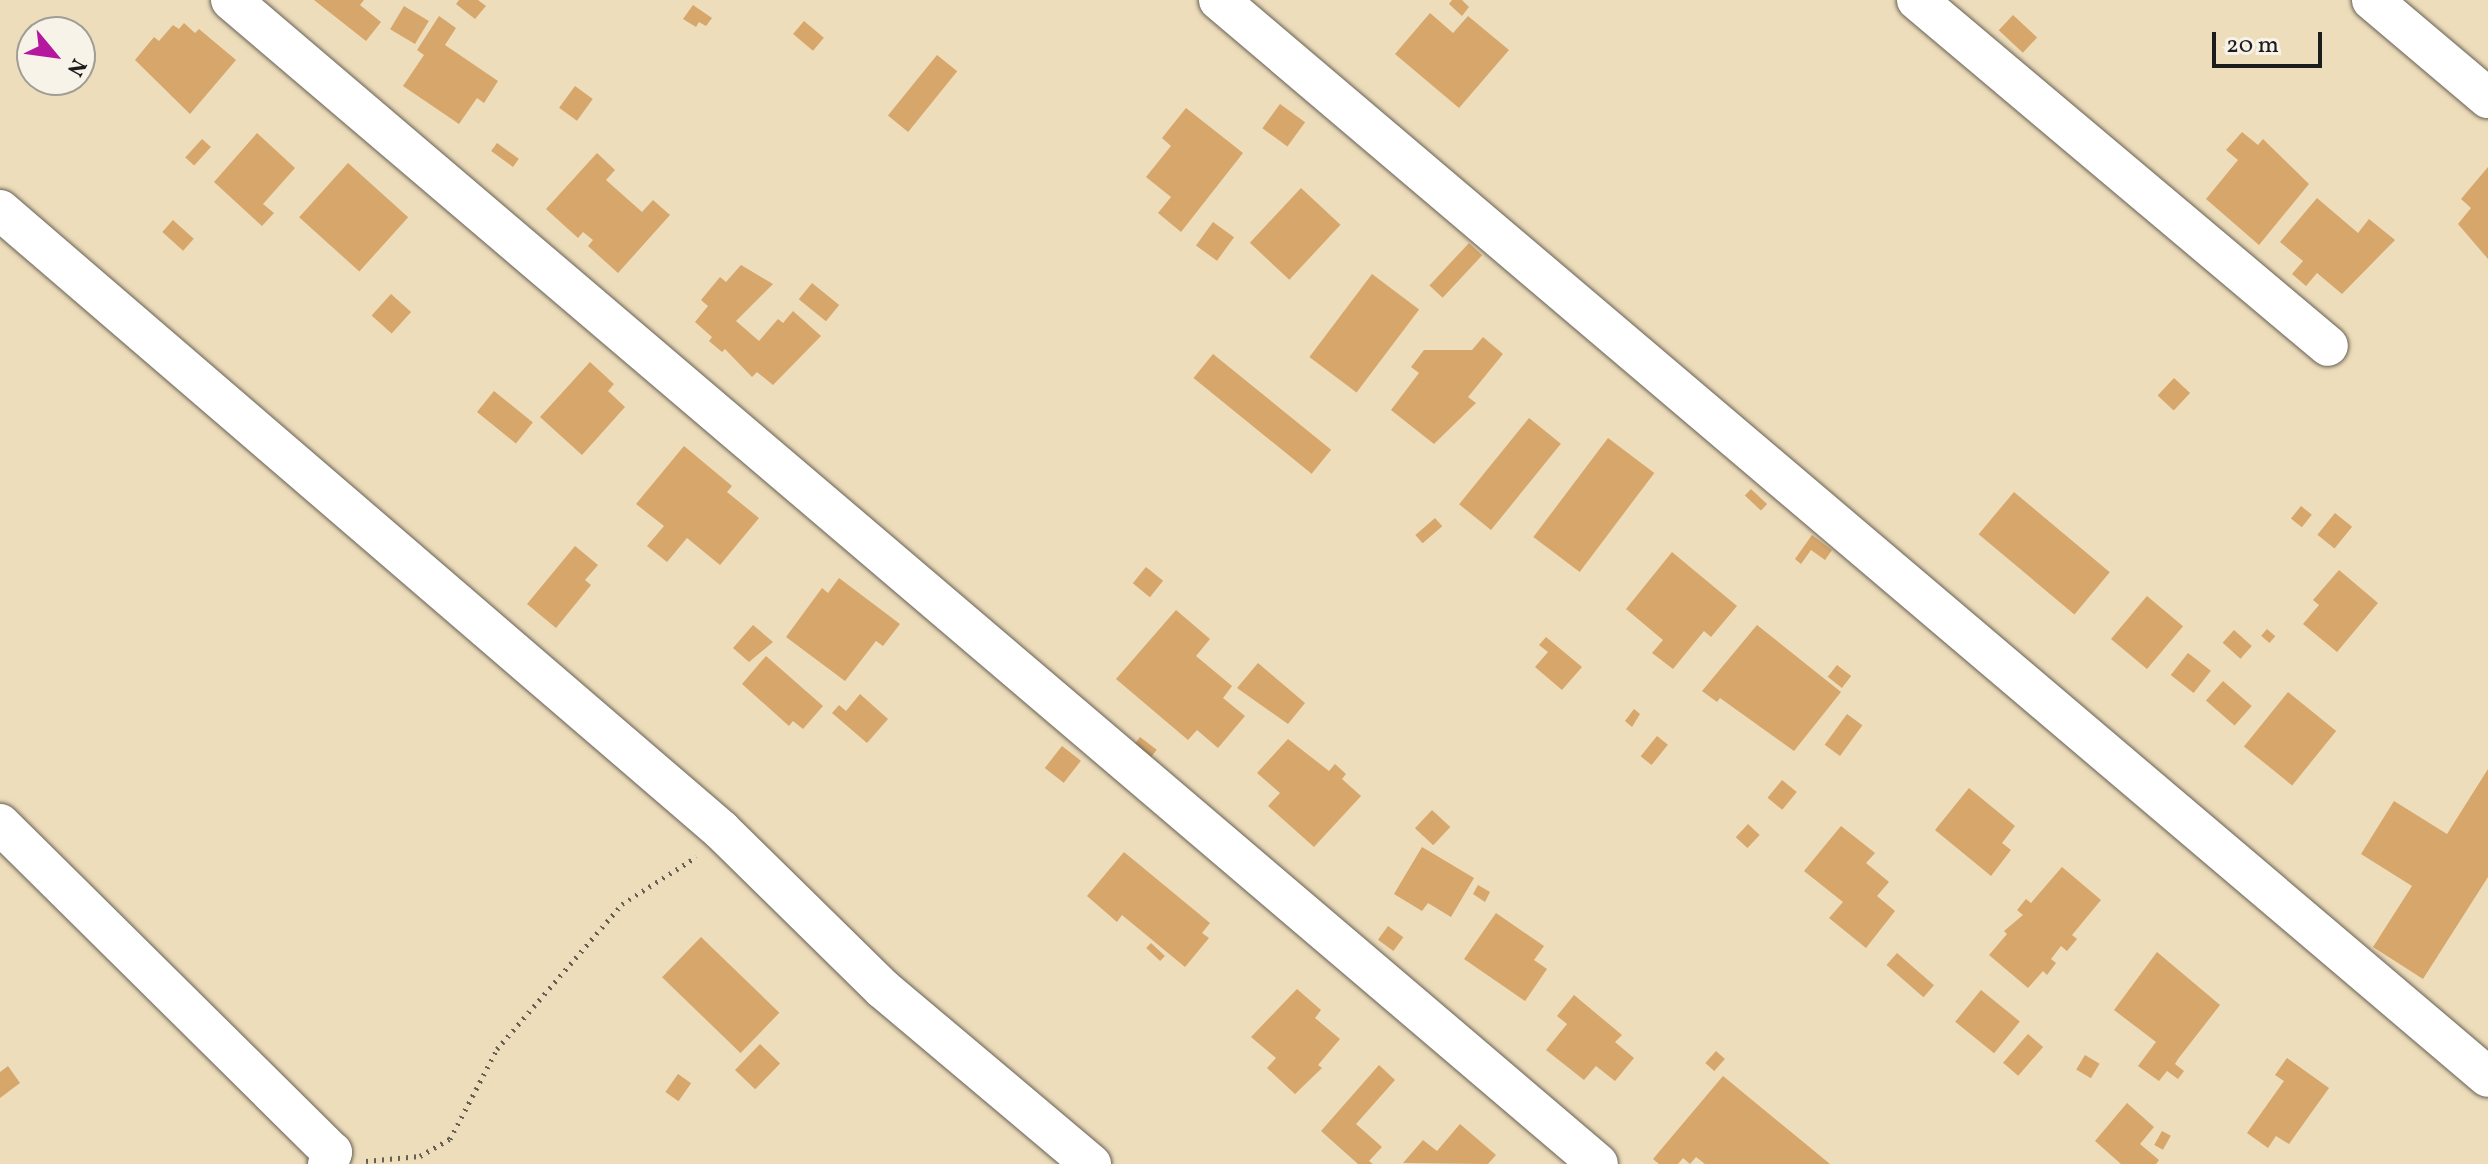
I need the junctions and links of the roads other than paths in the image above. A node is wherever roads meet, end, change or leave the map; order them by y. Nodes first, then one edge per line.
1 (231, 0) edge
2 (1219, 0) edge
3 (1917, 0) edge
4 (2372, 0) edge
5 (2488, 98) edge
6 (0, 210) edge
7 (2328, 346) dead end
8 (0, 824) edge
9 (2488, 1077) edge
10 (1068, 1157) edge
11 (330, 1158) edge
12 (1598, 1164) edge

1 - 12 street
2 - 9 street
3 - 7 street
4 - 5 street
6 - 10 street
8 - 11 street

